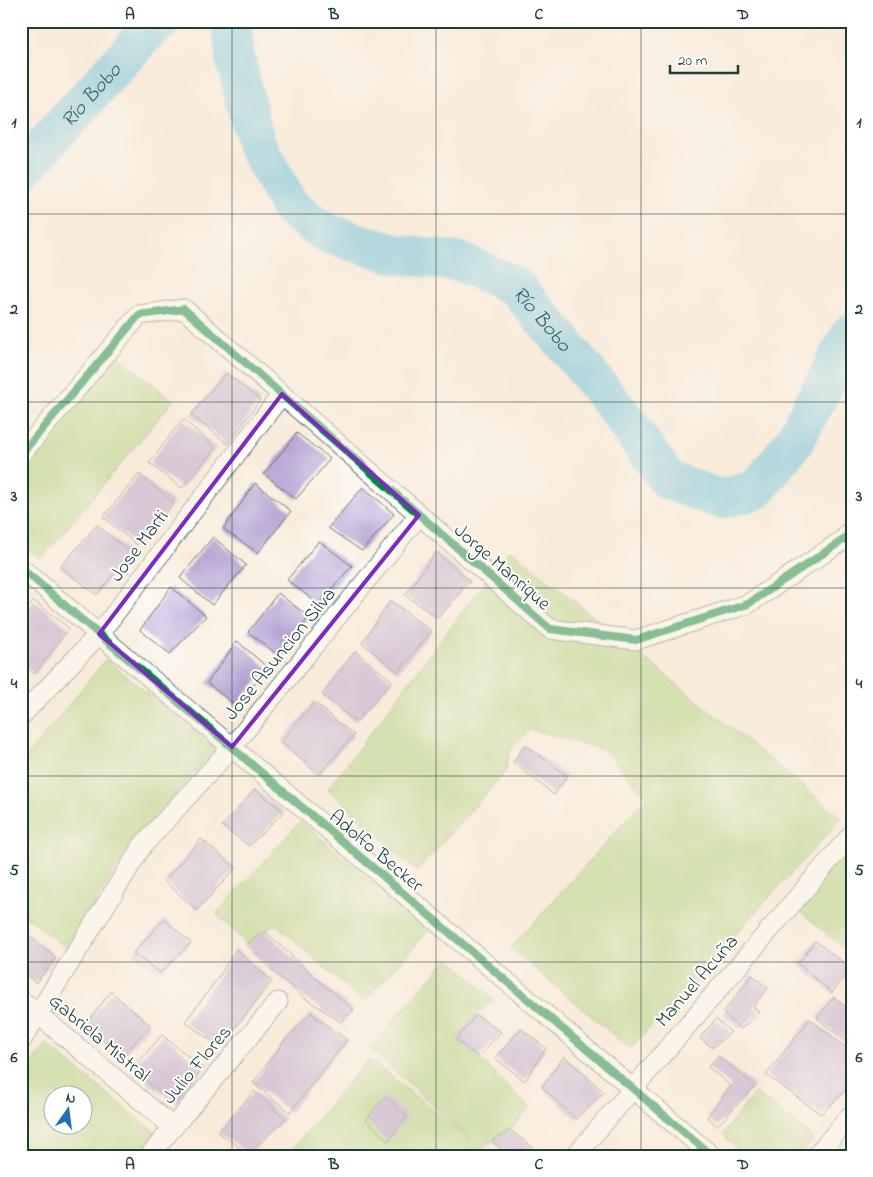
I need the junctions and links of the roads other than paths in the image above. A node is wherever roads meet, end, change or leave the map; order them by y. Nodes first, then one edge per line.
1 (282, 394) junction
2 (21, 454) edge
3 (419, 515) junction
4 (852, 529) edge
5 (21, 568) edge
6 (99, 634) junction
7 (21, 716) edge
8 (232, 748) junction
9 (852, 834) edge
10 (21, 1000) edge
11 (278, 1002) dead end
12 (39, 1015) junction
13 (21, 1041) edge
14 (633, 1088) junction
15 (852, 1114) edge
16 (173, 1127) junction
17 (149, 1156) edge
18 (575, 1156) edge
19 (712, 1156) edge
20 (816, 1156) edge

1 - 2 street, Jorge Manrique
1 - 3 street, Jorge Manrique
1 - 6 street, Jose Marti
3 - 4 street, Jorge Manrique
3 - 8 street, Jose Asuncion Silva
5 - 6 street, Adolfo Becker
6 - 7 street, Jose Marti
6 - 8 street, Adolfo Becker
8 - 12 street, Jose Asuncion Silva
8 - 14 street, Adolfo Becker
9 - 14 street, Manuel Acuña
10 - 12 street, Gabriela Mistral
11 - 16 street, Julio Flores
12 - 13 street, Jose Asuncion Silva
12 - 16 street, Gabriela Mistral
14 - 18 street, Manuel Acuña
14 - 19 street, Adolfo Becker
15 - 20 street
16 - 17 street, Julio Flores

